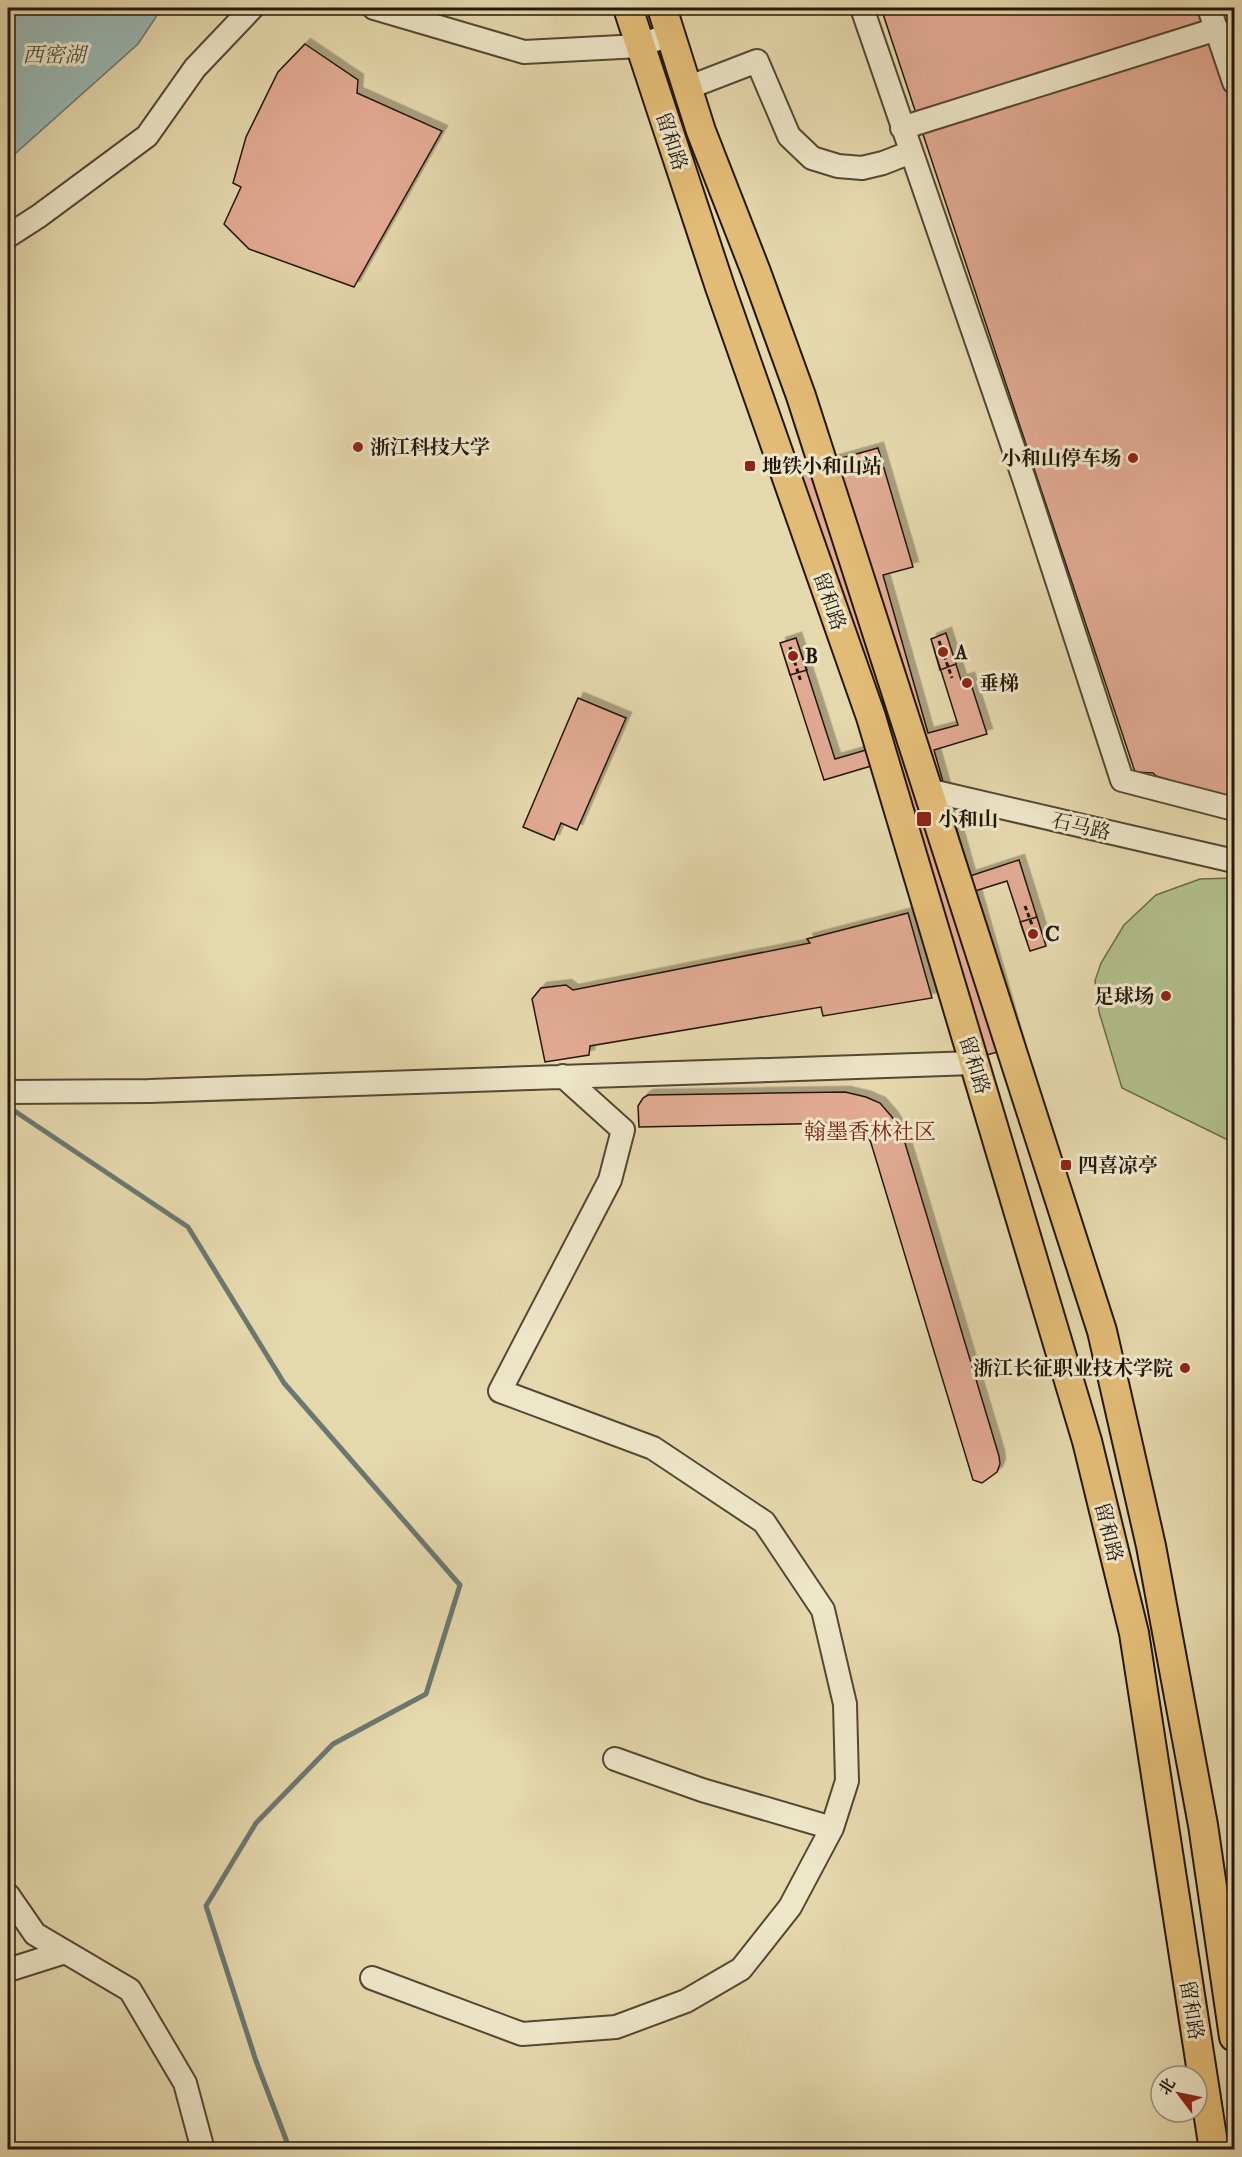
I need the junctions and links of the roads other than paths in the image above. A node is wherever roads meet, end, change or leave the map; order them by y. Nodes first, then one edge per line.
1 (252, 8) edge
2 (374, 8) edge
3 (627, 8) edge
4 (862, 8) edge
5 (1209, 8) edge
6 (666, 21) edge
7 (1217, 30) junction
8 (640, 46) junction
9 (1234, 82) edge
10 (687, 88) junction
11 (902, 128) junction
12 (911, 152) junction
13 (8, 236) edge
14 (927, 790) junction
15 (1234, 809) edge
16 (1234, 861) edge
17 (974, 1063) junction
18 (563, 1076) junction
19 (8, 1092) edge
20 (615, 1759) dead end
21 (832, 1828) junction
22 (8, 1895) edge
23 (65, 1952) junction
24 (8, 1970) edge
25 (372, 1978) dead end
26 (1234, 2037) edge
27 (203, 2150) edge
28 (1214, 2150) edge

1 - 13 street
2 - 8 street
3 - 8 main road, 留和路
4 - 11 street
5 - 7 street
6 - 8 street
6 - 10 main road, 留和路
7 - 9 street
7 - 11 street
8 - 17 main road, 留和路
10 - 12 street
10 - 14 main road, 留和路
11 - 12 street
12 - 15 street
14 - 16 street, 石马路
14 - 26 main road, 留和路
17 - 18 street
17 - 28 main road, 留和路
18 - 19 street
18 - 21 street
20 - 21 street
21 - 25 street
22 - 23 street
23 - 24 street
23 - 27 street

